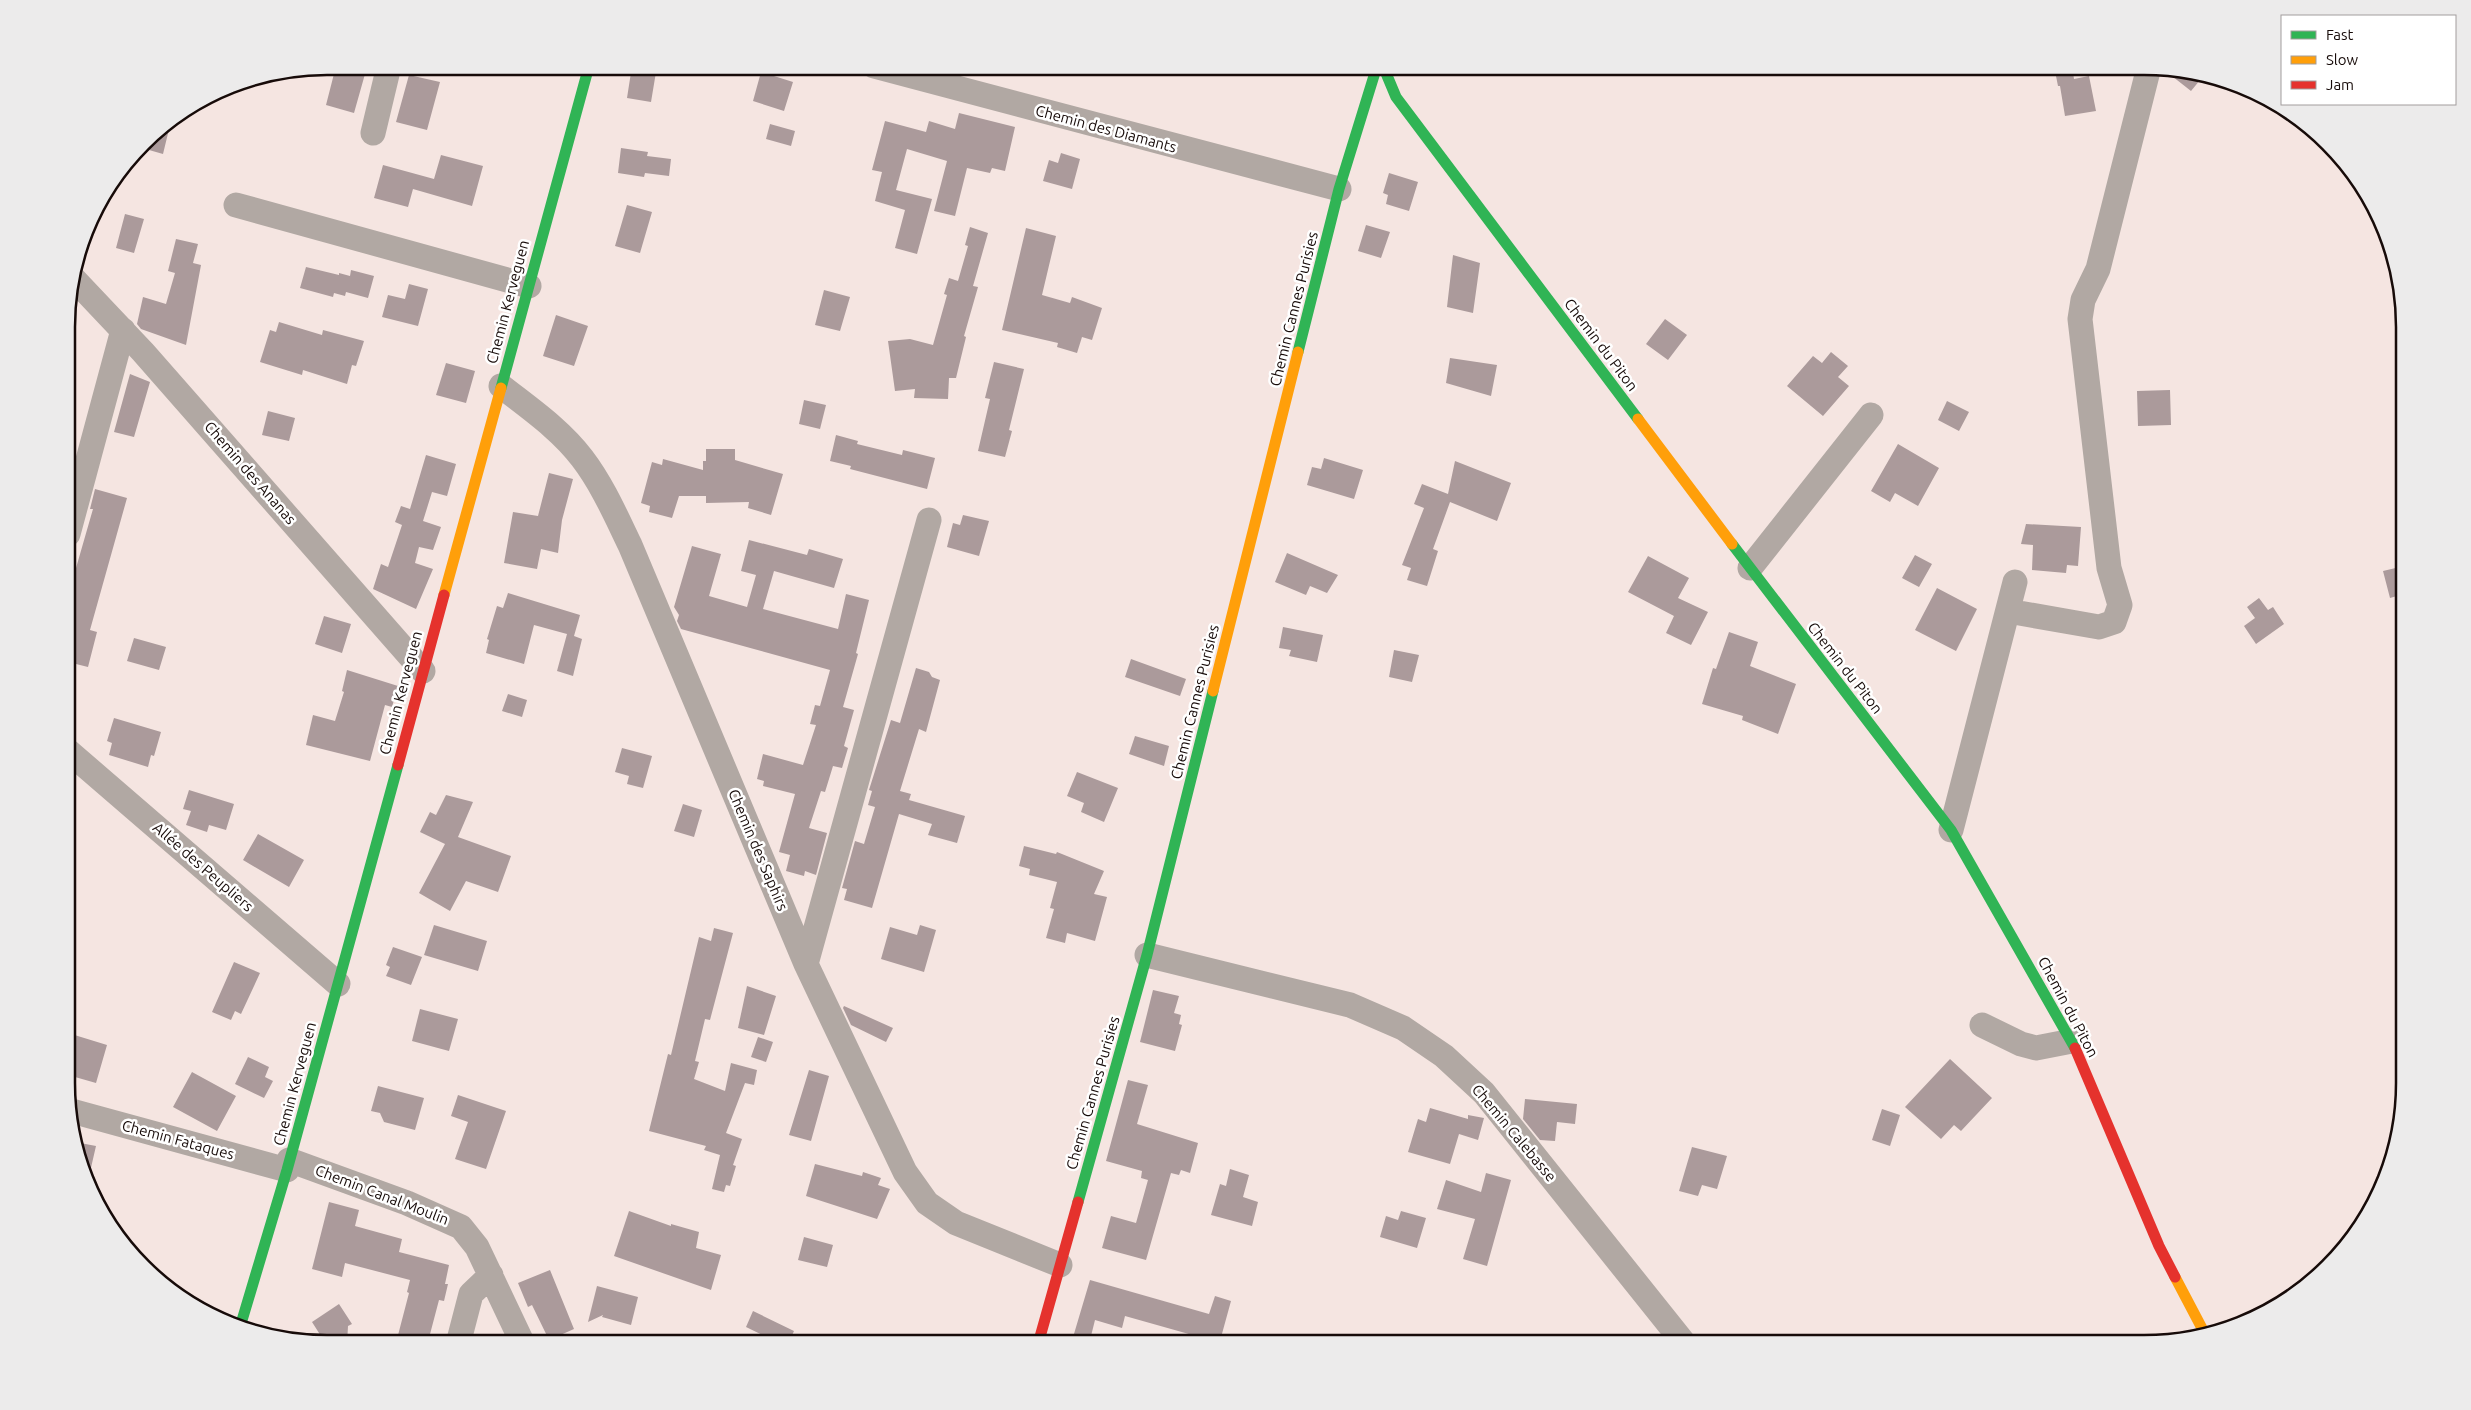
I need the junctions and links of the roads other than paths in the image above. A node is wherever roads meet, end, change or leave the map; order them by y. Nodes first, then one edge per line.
1 (387, 75) edge
2 (587, 75) edge
3 (908, 75) edge
4 (1374, 75) edge
5 (1387, 75) edge
6 (2148, 75) edge
7 (373, 134) dead end
8 (1339, 189) junction
9 (236, 206) dead end
10 (79, 284) edge
11 (528, 286) junction
12 (123, 330) junction
13 (501, 386) junction
14 (1871, 415) dead end
15 (75, 508) edge
16 (929, 520) dead end
17 (1750, 568) junction
18 (2015, 582) dead end
19 (2008, 611) junction
20 (423, 671) junction
21 (75, 757) edge
22 (1950, 830) junction
23 (1147, 955) junction
24 (806, 964) junction
25 (338, 984) junction
26 (1982, 1025) dead end
27 (2072, 1041) junction
28 (77, 1112) edge
29 (288, 1165) junction
30 (1060, 1266) junction
31 (491, 1275) junction
32 (242, 1320) edge
33 (2203, 1328) edge
34 (460, 1335) edge
35 (519, 1335) edge
36 (1041, 1335) edge
37 (1678, 1335) edge

1 - 7 street
2 - 11 street, Chemin Kerveguen
3 - 8 street, Chemin des Diamants
4 - 8 street, Chemin Cannes Purisies
5 - 17 street, Chemin du Piton
6 - 19 street
8 - 23 street, Chemin Cannes Purisies
9 - 11 street
10 - 12 street, Chemin des Ananas
11 - 13 street, Chemin Kerveguen
12 - 15 street
12 - 20 street, Chemin des Ananas
13 - 20 street, Chemin Kerveguen
13 - 24 street, Chemin des Saphirs
14 - 17 street
16 - 24 street
17 - 22 street, Chemin du Piton
18 - 19 street
19 - 22 street
20 - 25 street, Chemin Kerveguen
21 - 25 street, Allée des Peupliers
22 - 27 street, Chemin du Piton
23 - 30 street, Chemin Cannes Purisies
23 - 37 street, Chemin Calebasse
24 - 30 street, Chemin des Saphirs
25 - 29 street, Chemin Kerveguen
26 - 27 street
27 - 33 street, Chemin du Piton
28 - 29 street, Chemin Fataques
29 - 31 street, Chemin Canal Moulin
29 - 32 street, Chemin Kerveguen
30 - 36 street, Chemin Cannes Purisies
31 - 34 street
31 - 35 street, Chemin Canal Moulin

